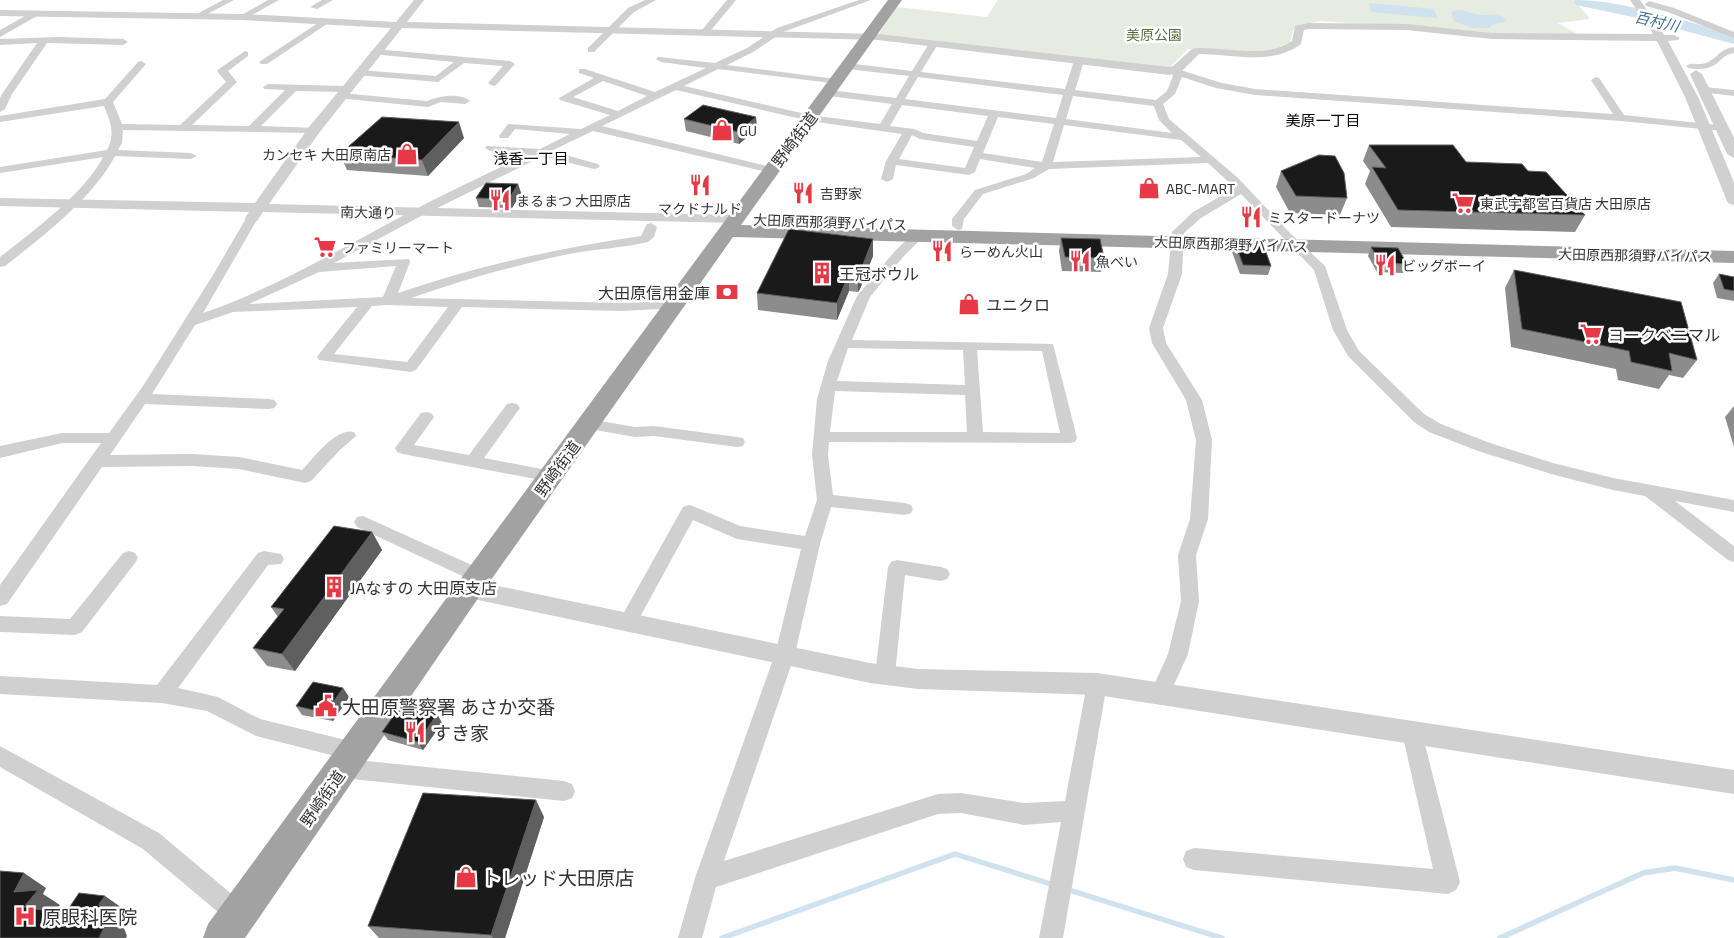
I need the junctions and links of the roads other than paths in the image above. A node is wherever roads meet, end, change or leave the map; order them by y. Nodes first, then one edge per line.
1 (230, 0) edge
2 (275, 0) edge
3 (329, 0) edge
4 (418, 0) edge
5 (652, 0) edge
6 (732, 0) edge
7 (867, 0) edge
8 (895, 0) edge
9 (1635, 0) edge
10 (314, 7) dead end
11 (0, 13) edge
12 (1651, 13) edge
13 (34, 14) junction
14 (195, 17) junction
15 (242, 17) junction
16 (324, 22) junction
17 (399, 25) junction
18 (610, 31) junction
19 (704, 33) junction
20 (0, 34) edge
21 (770, 35) junction
22 (1734, 35) edge
23 (868, 38) junction
24 (1667, 38) junction
25 (0, 42) edge
26 (42, 42) junction
27 (123, 42) dead end
28 (933, 44) junction
29 (591, 50) dead end
30 (1734, 50) edge
31 (375, 52) junction
32 (245, 54) dead end
33 (661, 58) dead end
34 (462, 60) junction
35 (1079, 61) junction
36 (264, 62) dead end
37 (142, 64) dead end
38 (718, 66) junction
39 (847, 66) junction
40 (1691, 66) junction
41 (582, 71) dead end
42 (1174, 71) junction
43 (359, 73) junction
44 (915, 74) junction
45 (602, 78) junction
46 (1596, 80) dead end
47 (493, 83) dead end
48 (268, 87) dead end
49 (675, 87) junction
50 (832, 87) junction
51 (293, 88) junction
52 (1704, 90) junction
53 (344, 92) junction
54 (1070, 93) junction
55 (1734, 93) edge
56 (656, 96) junction
57 (465, 101) dead end
58 (108, 102) junction
59 (898, 102) junction
60 (1158, 104) junction
61 (0, 109) edge
62 (619, 114) junction
63 (994, 114) junction
64 (810, 118) junction
65 (1621, 118) junction
66 (0, 119) edge
67 (1060, 122) junction
68 (118, 127) junction
69 (1706, 127) junction
70 (184, 128) junction
71 (883, 128) junction
72 (1723, 128) junction
73 (252, 129) junction
74 (314, 130) junction
75 (586, 130) junction
76 (909, 132) junction
77 (504, 136) dead end
78 (1182, 137) junction
79 (490, 148) dead end
80 (978, 150) junction
81 (541, 152) junction
82 (111, 154) junction
83 (1734, 154) edge
84 (191, 156) dead end
85 (892, 160) junction
86 (1212, 160) junction
87 (594, 166) dead end
88 (1046, 166) junction
89 (0, 170) edge
90 (771, 170) junction
91 (887, 179) dead end
92 (1242, 189) junction
93 (1734, 201) edge
94 (0, 202) edge
95 (67, 207) junction
96 (0, 211) edge
97 (417, 213) junction
98 (254, 214) junction
99 (403, 221) junction
100 (731, 225) junction
101 (958, 226) junction
102 (651, 227) junction
103 (919, 235) junction
104 (1178, 238) junction
105 (1291, 241) junction
106 (1734, 247) edge
107 (1734, 257) edge
108 (0, 263) edge
109 (314, 269) junction
110 (388, 301) junction
111 (368, 302) junction
112 (457, 304) junction
113 (674, 305) junction
114 (228, 309) junction
115 (188, 323) junction
116 (842, 344) junction
117 (970, 346) junction
118 (828, 386) junction
119 (972, 390) junction
120 (140, 400) junction
121 (269, 404) dead end
122 (512, 408) dead end
123 (426, 416) dead end
124 (588, 424) junction
125 (348, 436) dead end
126 (822, 437) junction
127 (112, 438) junction
128 (975, 438) junction
129 (737, 442) dead end
130 (0, 452) edge
131 (96, 461) junction
132 (473, 461) junction
133 (551, 476) junction
134 (1649, 491) junction
135 (825, 500) junction
136 (1734, 506) edge
137 (905, 509) dead end
138 (363, 522) dead end
139 (812, 544) junction
140 (1734, 555) edge
141 (129, 558) dead end
142 (275, 559) dead end
143 (941, 574) dead end
144 (474, 583) junction
145 (0, 600) edge
146 (627, 623) junction
147 (0, 624) edge
148 (785, 654) junction
149 (885, 675) junction
150 (1097, 684) junction
151 (0, 685) edge
152 (162, 694) junction
153 (1160, 694) junction
154 (1412, 733) junction
155 (0, 756) edge
156 (349, 760) junction
157 (1734, 782) edge
158 (564, 791) dead end
159 (1072, 811) junction
160 (1194, 859) dead end
161 (707, 878) junction
162 (239, 915) junction
163 (222, 938) edge
164 (690, 938) edge
165 (1050, 938) edge

1 - 14 street
2 - 15 street
3 - 10 street
4 - 17 street
5 - 18 street
6 - 19 street
7 - 21 street
8 - 23 highway, 野崎街道
9 - 12 street
11 - 13 street
12 - 22 street
12 - 24 street
13 - 14 street
13 - 20 street
14 - 15 street
15 - 16 street
16 - 17 street
16 - 36 street
17 - 18 street
17 - 31 street
18 - 19 street
18 - 29 street
19 - 21 street
21 - 23 street
21 - 38 street
23 - 28 street
23 - 39 highway, 野崎街道
24 - 40 street
24 - 42 street
24 - 69 street
25 - 26 street
26 - 27 street
26 - 61 street
28 - 35 street
28 - 44 street
30 - 40 street
31 - 34 street
31 - 43 street
32 - 70 street
33 - 38 street
34 - 43 street
34 - 47 street
35 - 42 street
35 - 54 street
37 - 58 street
38 - 49 street
38 - 50 street
39 - 44 street
39 - 50 highway, 野崎街道
40 - 52 street
41 - 45 street
42 - 60 street
42 - 65 street
43 - 53 street
44 - 54 street
44 - 59 street
45 - 56 street
45 - 62 street
46 - 65 street
48 - 51 street
49 - 56 street
49 - 64 street
50 - 59 street
50 - 64 highway, 野崎街道
51 - 53 street
51 - 73 street
52 - 55 street
52 - 72 street
53 - 57 street
53 - 74 street
54 - 60 street
54 - 67 street
56 - 62 street
58 - 66 street
58 - 68 street
59 - 63 street
59 - 71 street
60 - 78 street
62 - 75 street
63 - 67 street
63 - 80 street
64 - 71 street
64 - 90 highway, 野崎街道
65 - 69 street
67 - 78 street
67 - 88 street
68 - 70 street
68 - 82 street
69 - 72 street
69 - 93 street
70 - 73 street
71 - 76 street
72 - 83 street
73 - 74 street
74 - 98 street
75 - 77 street
75 - 81 street
75 - 90 street
76 - 80 street
76 - 85 street
78 - 86 street
79 - 81 street
80 - 85 street
80 - 88 street
81 - 87 street
81 - 97 street
82 - 84 street
82 - 89 street
82 - 95 street
85 - 91 street
86 - 88 street
86 - 92 street
88 - 101 street
90 - 100 highway, 野崎街道
92 - 104 street
92 - 105 street
94 - 95 street, 南大通り
95 - 96 street, 南大通り
95 - 98 street, 南大通り
95 - 108 street
97 - 98 street, 南大通り
97 - 99 street
97 - 100 street, 南大通り
98 - 99 street, 南大通り
98 - 115 street
99 - 102 street, 南大通り
99 - 109 street
100 - 101 highway, 大田原西那須野バイパス
100 - 102 street, 南大通り
100 - 103 highway, 大田原西那須野バイパス
100 - 113 highway, 野崎街道
101 - 104 highway, 大田原西那須野バイパス
102 - 110 street
103 - 104 highway, 大田原西那須野バイパス
103 - 116 street
104 - 105 highway, 大田原西那須野バイパス
104 - 153 street
105 - 106 highway, 大田原西那須野バイパス
105 - 107 highway, 大田原西那須野バイパス
105 - 134 street
109 - 110 street
109 - 114 street
110 - 111 street
110 - 112 street
111 - 112 street
111 - 114 street
112 - 113 street
113 - 124 highway, 野崎街道
114 - 115 street
115 - 120 street
116 - 117 street
116 - 118 street
117 - 119 street
117 - 128 street
118 - 119 street
118 - 126 street
119 - 128 street
120 - 121 street
120 - 127 street
122 - 132 street
123 - 132 street
124 - 129 street
124 - 133 highway, 野崎街道
125 - 131 street
126 - 128 street
126 - 135 street
127 - 130 street
127 - 131 street
131 - 145 street
132 - 133 street
133 - 144 highway, 野崎街道
134 - 136 street
134 - 140 street
135 - 137 street
135 - 139 street
138 - 144 street
139 - 146 street
139 - 148 street
141 - 147 street
142 - 152 street
143 - 149 street
144 - 146 street
144 - 156 highway, 野崎街道
146 - 148 street
148 - 149 street
148 - 161 street
149 - 150 street
150 - 153 street
150 - 159 street
151 - 152 street
152 - 156 street
153 - 154 street
154 - 157 street
154 - 160 street
155 - 162 street
156 - 158 street
156 - 162 highway, 野崎街道
159 - 161 street
159 - 165 street
161 - 164 street
162 - 163 highway, 野崎街道

